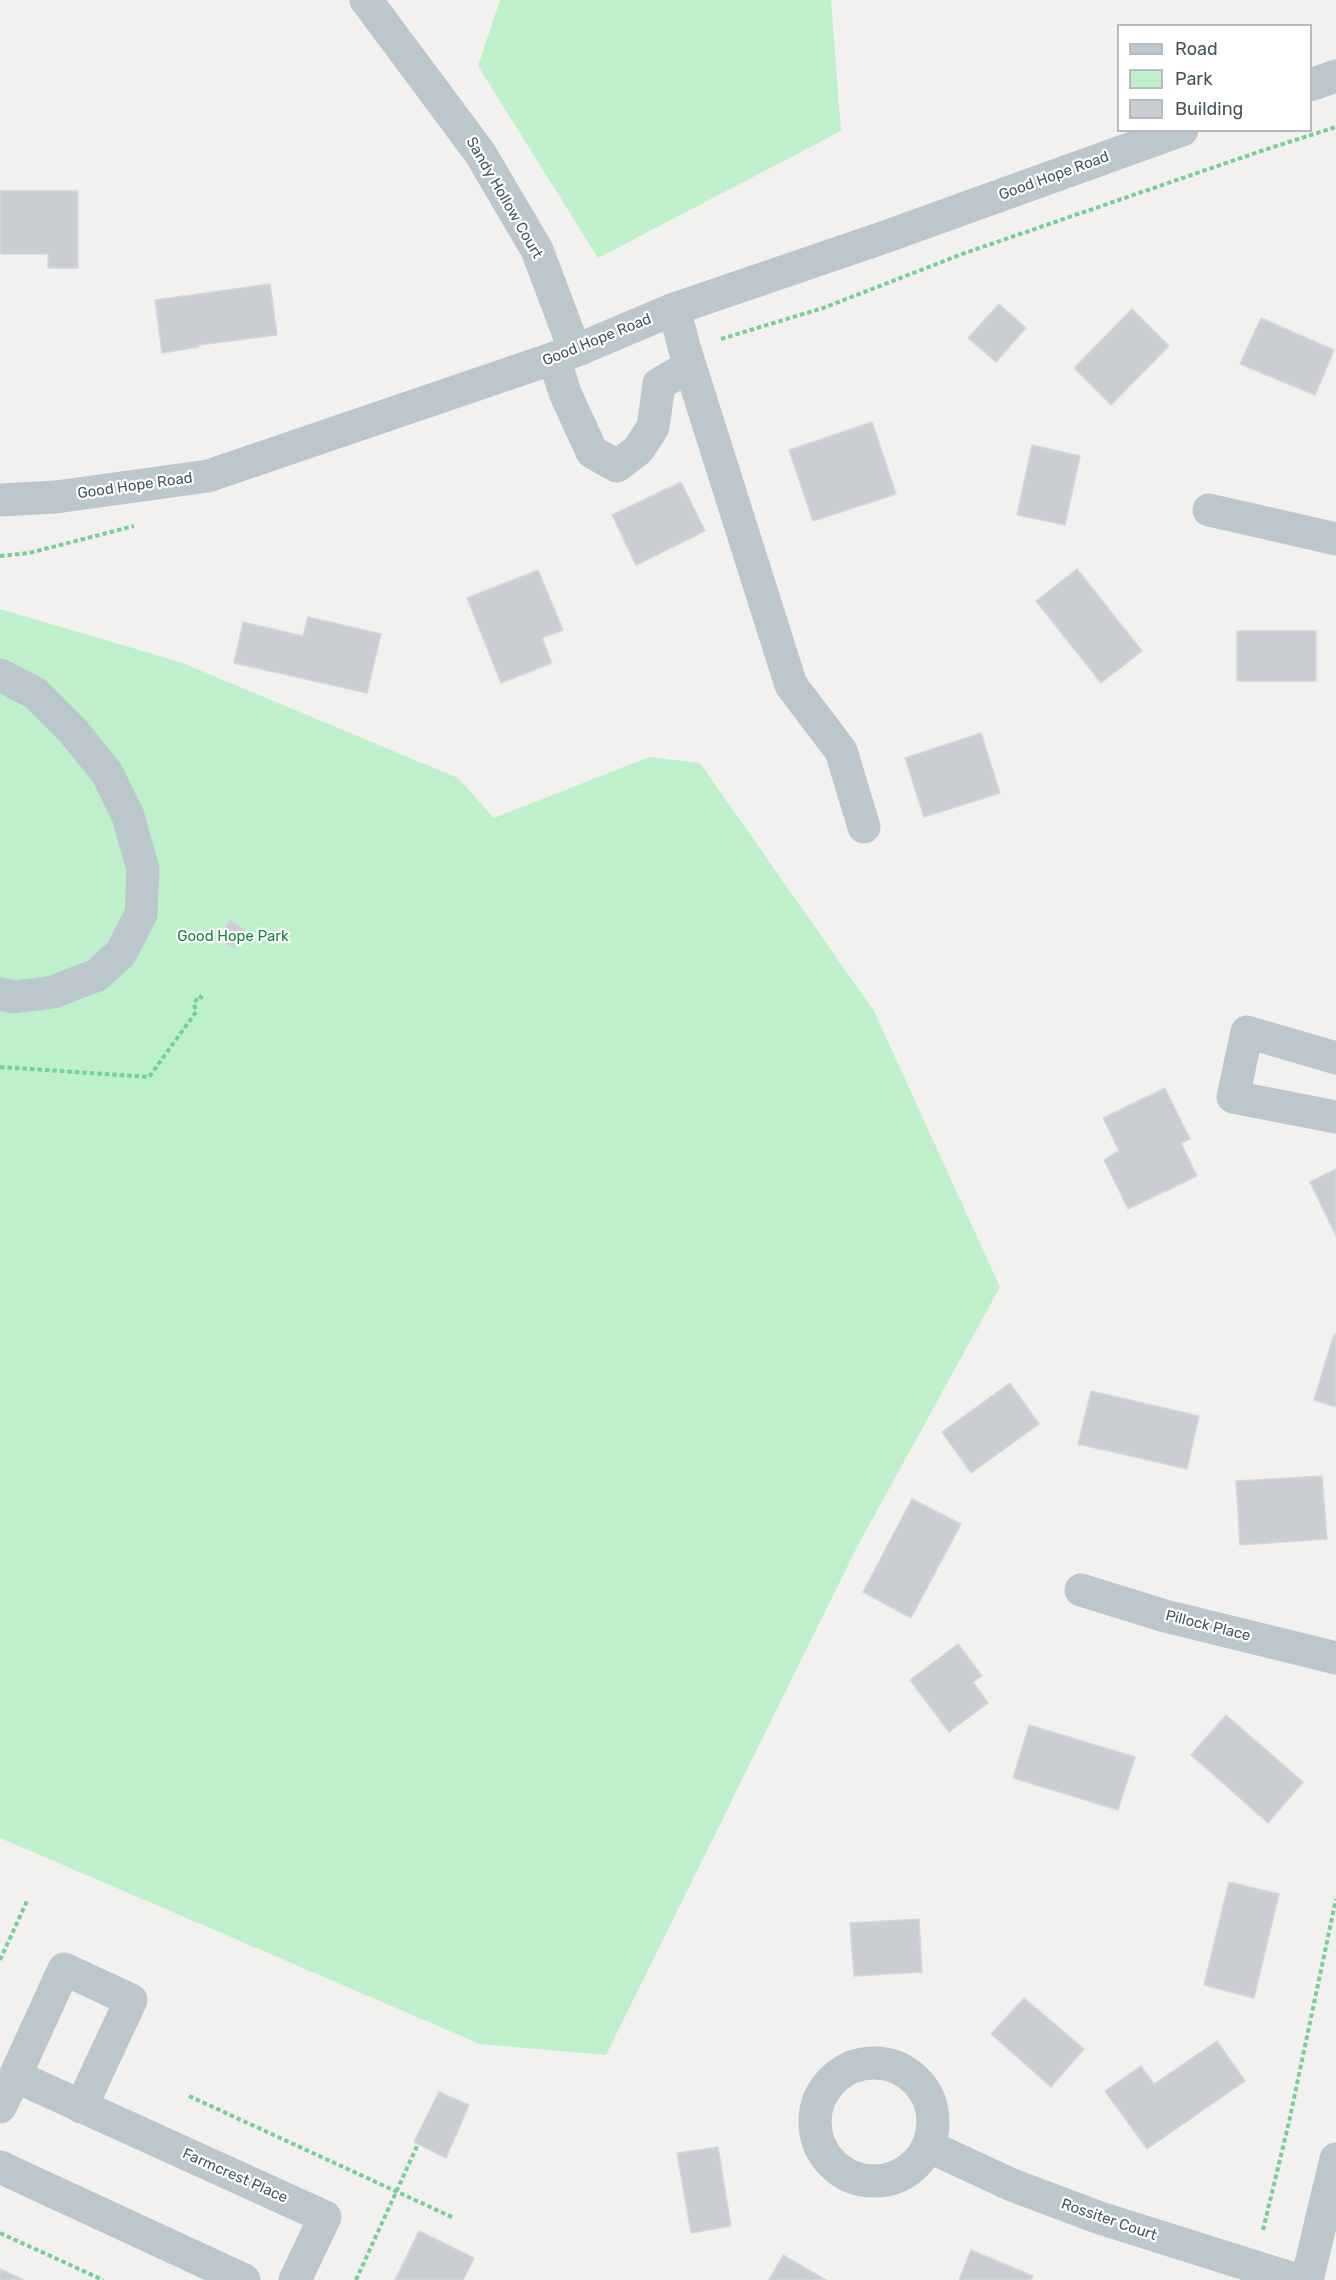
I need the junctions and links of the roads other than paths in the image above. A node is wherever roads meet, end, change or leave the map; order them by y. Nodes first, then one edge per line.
1 (366, 0) edge
2 (1336, 76) edge
3 (1312, 85) edge
4 (1176, 132) edge
5 (674, 309) junction
6 (564, 355) junction
7 (690, 366) junction
8 (0, 500) edge
9 (1209, 510) dead end
10 (1336, 539) edge
11 (0, 675) edge
12 (864, 827) dead end
13 (0, 994) edge
14 (1336, 1058) edge
15 (1336, 1117) edge
16 (1081, 1590) dead end
17 (1336, 1658) edge
18 (15, 2076) junction
19 (0, 2107) edge
20 (81, 2107) junction
21 (928, 2146) dead end
22 (1336, 2158) edge
23 (0, 2167) edge
24 (244, 2280) edge
25 (295, 2280) edge
26 (1297, 2280) edge
27 (1307, 2280) edge

1 - 6 street, Sandy Hollow Court
2 - 3 street
4 - 5 street, Good Hope Road
5 - 6 street, Good Hope Road
5 - 7 street
6 - 7 street, Sandy Hollow Court
6 - 8 street, Good Hope Road
7 - 12 street
9 - 10 street
11 - 13 street
14 - 15 street
16 - 17 street, Pillock Place
18 - 19 street
18 - 20 street, Farmcrest Place
18 - 20 street
20 - 25 street, Farmcrest Place
21 - 26 street, Rossiter Court
22 - 27 street
23 - 24 street

